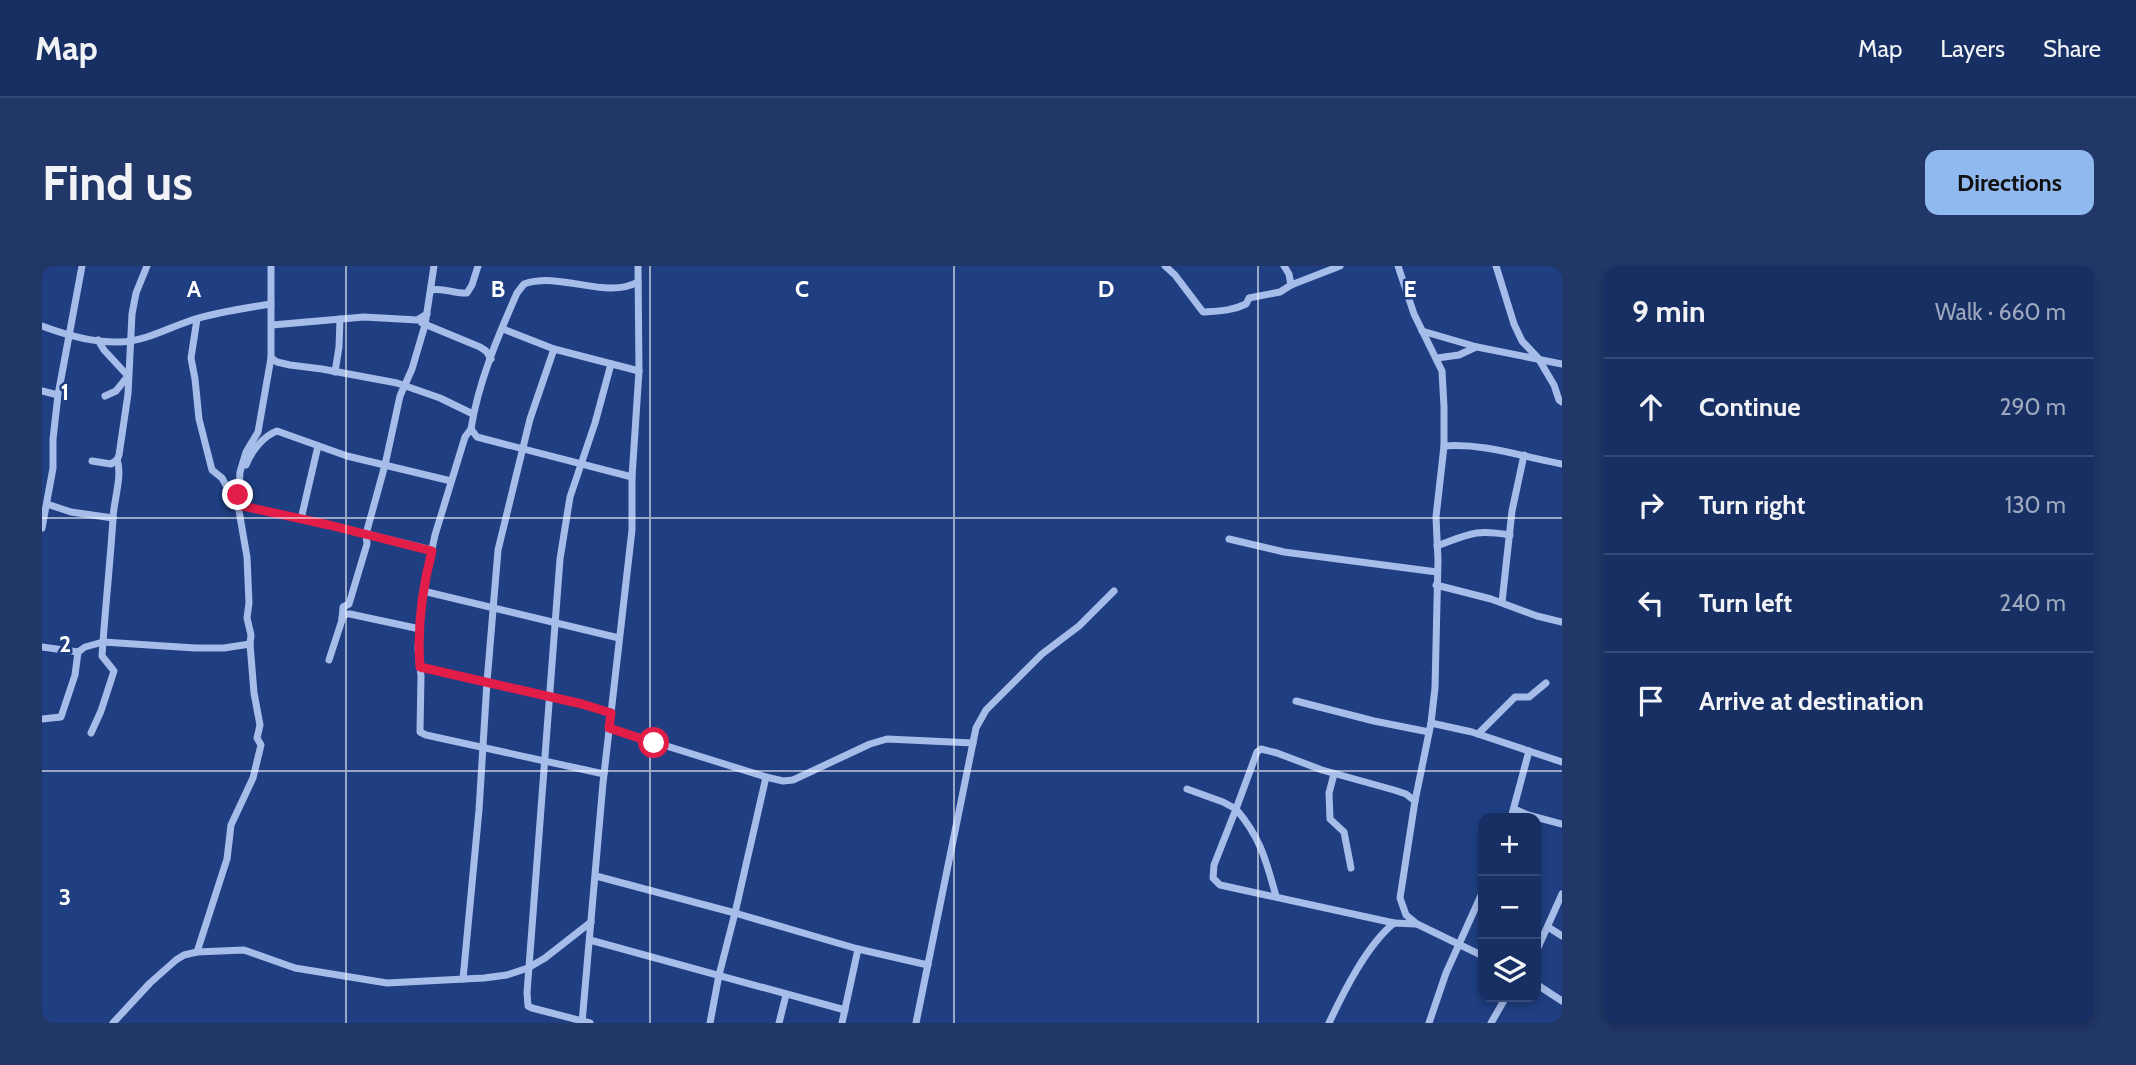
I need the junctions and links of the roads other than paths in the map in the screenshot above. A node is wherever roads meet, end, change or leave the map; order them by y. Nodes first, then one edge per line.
1 (82, 266) edge
2 (147, 266) edge
3 (271, 266) edge
4 (434, 266) edge
5 (478, 266) edge
6 (1165, 266) edge
7 (1284, 266) edge
8 (1340, 266) edge
9 (1398, 266) edge
10 (1496, 266) edge
11 (639, 267) edge
12 (638, 282) junction
13 (1291, 285) junction
14 (431, 290) junction
15 (271, 304) junction
16 (427, 314) junction
17 (197, 319) junction
18 (340, 319) junction
19 (416, 320) junction
20 (272, 325) junction
21 (425, 325) junction
22 (42, 326) edge
23 (503, 329) junction
24 (1421, 331) junction
25 (69, 335) junction
26 (98, 340) junction
27 (130, 341) junction
28 (1477, 347) junction
29 (554, 349) junction
30 (271, 358) junction
31 (1437, 358) junction
32 (1538, 358) junction
33 (491, 359) junction
34 (611, 364) junction
35 (1562, 364) edge
36 (639, 371) junction
37 (335, 372) junction
38 (128, 376) junction
39 (405, 385) junction
40 (42, 391) edge
41 (58, 395) junction
42 (105, 396) dead end
43 (1562, 402) edge
44 (473, 414) junction
45 (471, 429) junction
46 (318, 446) junction
47 (1444, 446) junction
48 (523, 449) junction
49 (1524, 455) junction
50 (117, 460) junction
51 (92, 461) dead end
52 (580, 463) junction
53 (1562, 464) edge
54 (385, 466) junction
55 (632, 477) junction
56 (451, 481) junction
57 (47, 504) junction
58 (238, 505) junction
59 (113, 518) junction
60 (301, 519) junction
61 (42, 528) edge
62 (366, 534) junction
63 (1510, 536) junction
64 (1229, 539) dead end
65 (1437, 546) junction
66 (432, 551) junction
67 (1437, 572) junction
68 (1436, 585) junction
69 (423, 591) junction
70 (1114, 592) dead end
71 (1502, 602) junction
72 (492, 607) junction
73 (342, 618) junction
74 (554, 622) junction
75 (1562, 622) edge
76 (419, 629) junction
77 (619, 638) junction
78 (103, 642) junction
79 (250, 644) junction
80 (42, 648) edge
81 (78, 652) junction
82 (329, 660) dead end
83 (420, 667) junction
84 (486, 682) junction
85 (1546, 683) dead end
86 (549, 698) junction
87 (1296, 701) dead end
88 (611, 713) junction
89 (42, 719) edge
90 (1431, 723) junction
91 (609, 728) junction
92 (1429, 732) junction
93 (91, 733) dead end
94 (1478, 734) junction
95 (973, 743) junction
96 (482, 746) junction
97 (1529, 751) junction
98 (544, 762) junction
99 (1562, 762) edge
100 (604, 774) junction
101 (1334, 774) junction
102 (766, 777) junction
103 (1187, 789) dead end
104 (1415, 801) junction
105 (1236, 809) junction
106 (1514, 809) junction
107 (1513, 813) edge
108 (1562, 824) edge
109 (1352, 869) dead end
110 (596, 876) junction
111 (1562, 894) edge
112 (1276, 896) junction
113 (1478, 902) edge
114 (736, 913) junction
115 (591, 922) junction
116 (1394, 923) junction
117 (1417, 924) junction
118 (1548, 927) junction
119 (1562, 936) edge
120 (590, 940) junction
121 (1541, 942) edge
122 (1459, 944) junction
123 (858, 949) junction
124 (197, 951) junction
125 (1478, 954) edge
126 (928, 965) junction
127 (528, 968) junction
128 (719, 975) junction
129 (463, 979) junction
130 (1541, 987) edge
131 (786, 995) junction
132 (1562, 1001) edge
133 (1503, 1002) edge
134 (845, 1010) junction
135 (116, 1022) edge
136 (584, 1023) edge
137 (710, 1023) edge
138 (779, 1023) edge
139 (842, 1023) edge
140 (916, 1023) edge
141 (1329, 1023) edge
142 (1429, 1023) edge
143 (1491, 1023) edge

1 - 25 street
2 - 27 street
3 - 15 street
4 - 14 street
5 - 14 street
6 - 13 street
7 - 13 street
8 - 13 street
9 - 24 street
10 - 32 street
11 - 12 street
12 - 23 street
12 - 36 street
14 - 16 street
15 - 17 street
15 - 20 street
16 - 19 street
16 - 21 street
17 - 27 street
17 - 58 street
18 - 19 street
18 - 20 street
18 - 37 street
19 - 21 street
20 - 30 street
21 - 33 street
21 - 39 street
22 - 25 street
23 - 29 street
23 - 33 street
24 - 28 street
24 - 31 street
25 - 26 street
25 - 41 street
26 - 27 street
26 - 38 street
27 - 38 street
28 - 31 street
28 - 32 street
29 - 34 street
29 - 48 street
30 - 37 street
30 - 58 street
31 - 47 street
32 - 35 street
32 - 43 street
33 - 44 street
34 - 36 street
34 - 52 street
36 - 55 street
37 - 39 street
38 - 42 street
38 - 50 street
39 - 44 street
39 - 54 street
40 - 41 street
41 - 57 street
44 - 45 street
45 - 48 street
45 - 56 street
46 - 54 street
46 - 58 street
46 - 60 street
47 - 49 street
47 - 65 street
48 - 52 street
48 - 72 street
49 - 53 street
49 - 63 street
50 - 51 street
50 - 59 street
52 - 55 street
52 - 74 street
54 - 56 street
54 - 62 street
55 - 77 street
56 - 66 street
57 - 59 street
57 - 61 street
58 - 60 street
58 - 79 street
59 - 78 street
60 - 62 street
62 - 66 street
62 - 73 street
63 - 65 street
63 - 71 street
64 - 67 street
65 - 67 street
66 - 69 street
67 - 68 street
68 - 71 street
68 - 90 street
69 - 72 street
69 - 76 street
70 - 95 street
71 - 75 street
72 - 74 street
72 - 84 street
73 - 76 street
73 - 82 street
74 - 77 street
74 - 86 street
76 - 83 street
77 - 88 street
78 - 79 street
78 - 81 street
78 - 93 street
79 - 124 street
80 - 81 street
81 - 89 street
83 - 84 street
83 - 96 street
84 - 86 street
84 - 96 street
85 - 94 street
86 - 88 street
86 - 98 street
87 - 92 street
88 - 91 street
90 - 92 street
90 - 94 street
91 - 100 street
91 - 102 street
92 - 104 street
94 - 97 street
95 - 102 street
95 - 126 street
96 - 98 street
96 - 129 street
97 - 99 street
97 - 106 street
98 - 100 street
98 - 127 street
100 - 110 street
101 - 104 street
101 - 105 street
101 - 109 street
102 - 114 street
103 - 105 street
104 - 117 street
105 - 112 street
105 - 112 street
106 - 107 street
106 - 108 street
110 - 114 street
110 - 115 street
111 - 118 street
112 - 116 street
113 - 122 street
114 - 123 street
114 - 128 street
115 - 120 street
115 - 127 street
116 - 117 street
116 - 141 street
117 - 122 street
118 - 119 street
118 - 121 street
120 - 128 street
120 - 136 street
122 - 125 street
122 - 142 street
123 - 126 street
123 - 134 street
124 - 129 street
124 - 135 street
126 - 140 street
127 - 129 street
127 - 136 street
128 - 131 street
128 - 137 street
130 - 132 street
131 - 134 street
131 - 138 street
133 - 143 street
134 - 139 street

